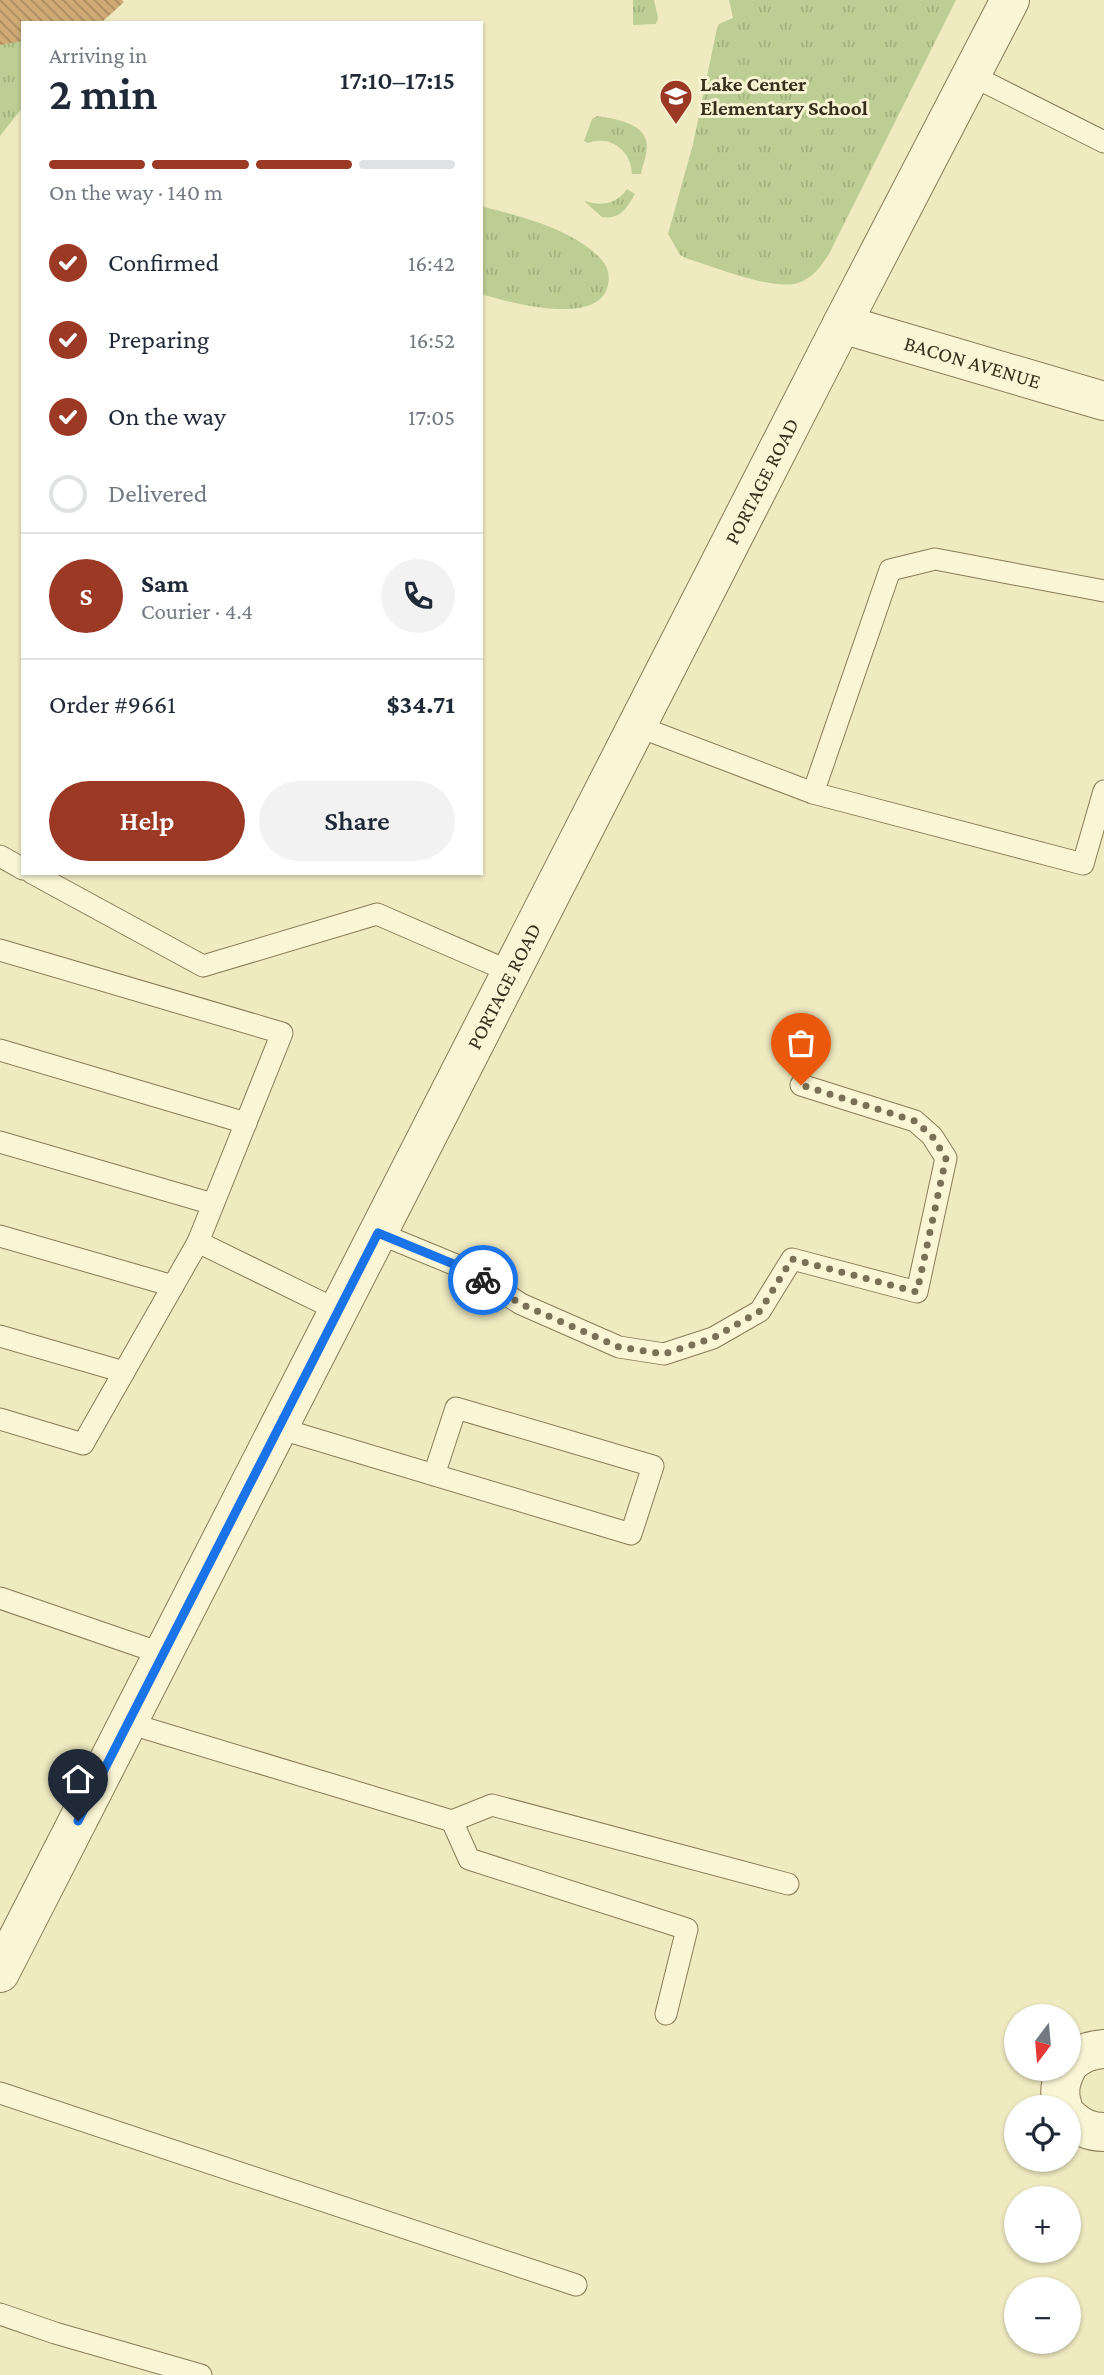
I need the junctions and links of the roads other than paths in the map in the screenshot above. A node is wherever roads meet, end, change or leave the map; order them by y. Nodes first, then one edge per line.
1 (1010, 0) edge
2 (971, 75) junction
3 (1104, 142) edge
4 (842, 324) junction
5 (1104, 401) edge
6 (1104, 591) edge
7 (637, 726) junction
8 (1104, 791) edge
9 (813, 793) junction
10 (0, 856) edge
11 (21, 868) edge
12 (36, 875) edge
13 (0, 950) edge
14 (511, 972) junction
15 (0, 1050) edge
16 (801, 1085) dead end
17 (246, 1123) junction
18 (0, 1142) edge
19 (213, 1205) junction
20 (378, 1233) junction
21 (0, 1236) edge
22 (198, 1242) junction
23 (173, 1286) junction
24 (339, 1311) junction
25 (0, 1336) edge
26 (124, 1372) junction
27 (0, 1419) edge
28 (278, 1428) junction
29 (434, 1475) junction
30 (0, 1598) edge
31 (163, 1654) junction
32 (128, 1723) junction
33 (452, 1821) junction
34 (788, 1884) dead end
35 (0, 1973) edge
36 (666, 2014) dead end
37 (1104, 2049) edge
38 (1082, 2054) edge
39 (0, 2093) edge
40 (1081, 2127) edge
41 (1104, 2132) edge
42 (576, 2285) dead end
43 (0, 2314) edge
44 (201, 2375) edge

1 - 2 street, PORTAGE ROAD
2 - 3 lane
2 - 4 street, PORTAGE ROAD
4 - 5 street, BACON AVENUE
4 - 7 street, PORTAGE ROAD
6 - 9 lane
7 - 9 lane
7 - 14 street, PORTAGE ROAD
8 - 9 lane
10 - 11 lane
12 - 14 lane
13 - 17 lane
14 - 20 street, PORTAGE ROAD
15 - 17 lane
16 - 20 lane
17 - 19 lane
18 - 19 lane
19 - 22 lane
20 - 24 street, PORTAGE ROAD
21 - 23 lane
22 - 23 lane
22 - 24 lane
23 - 26 lane
24 - 28 street, PORTAGE ROAD
25 - 26 lane
26 - 27 lane
28 - 29 lane
28 - 31 street, PORTAGE ROAD
29 - 29 lane
30 - 31 lane
31 - 32 street, PORTAGE ROAD
32 - 33 lane
32 - 35 street, PORTAGE ROAD
33 - 34 lane
33 - 36 lane
37 - 38 street
39 - 42 lane
40 - 41 street
43 - 44 lane

